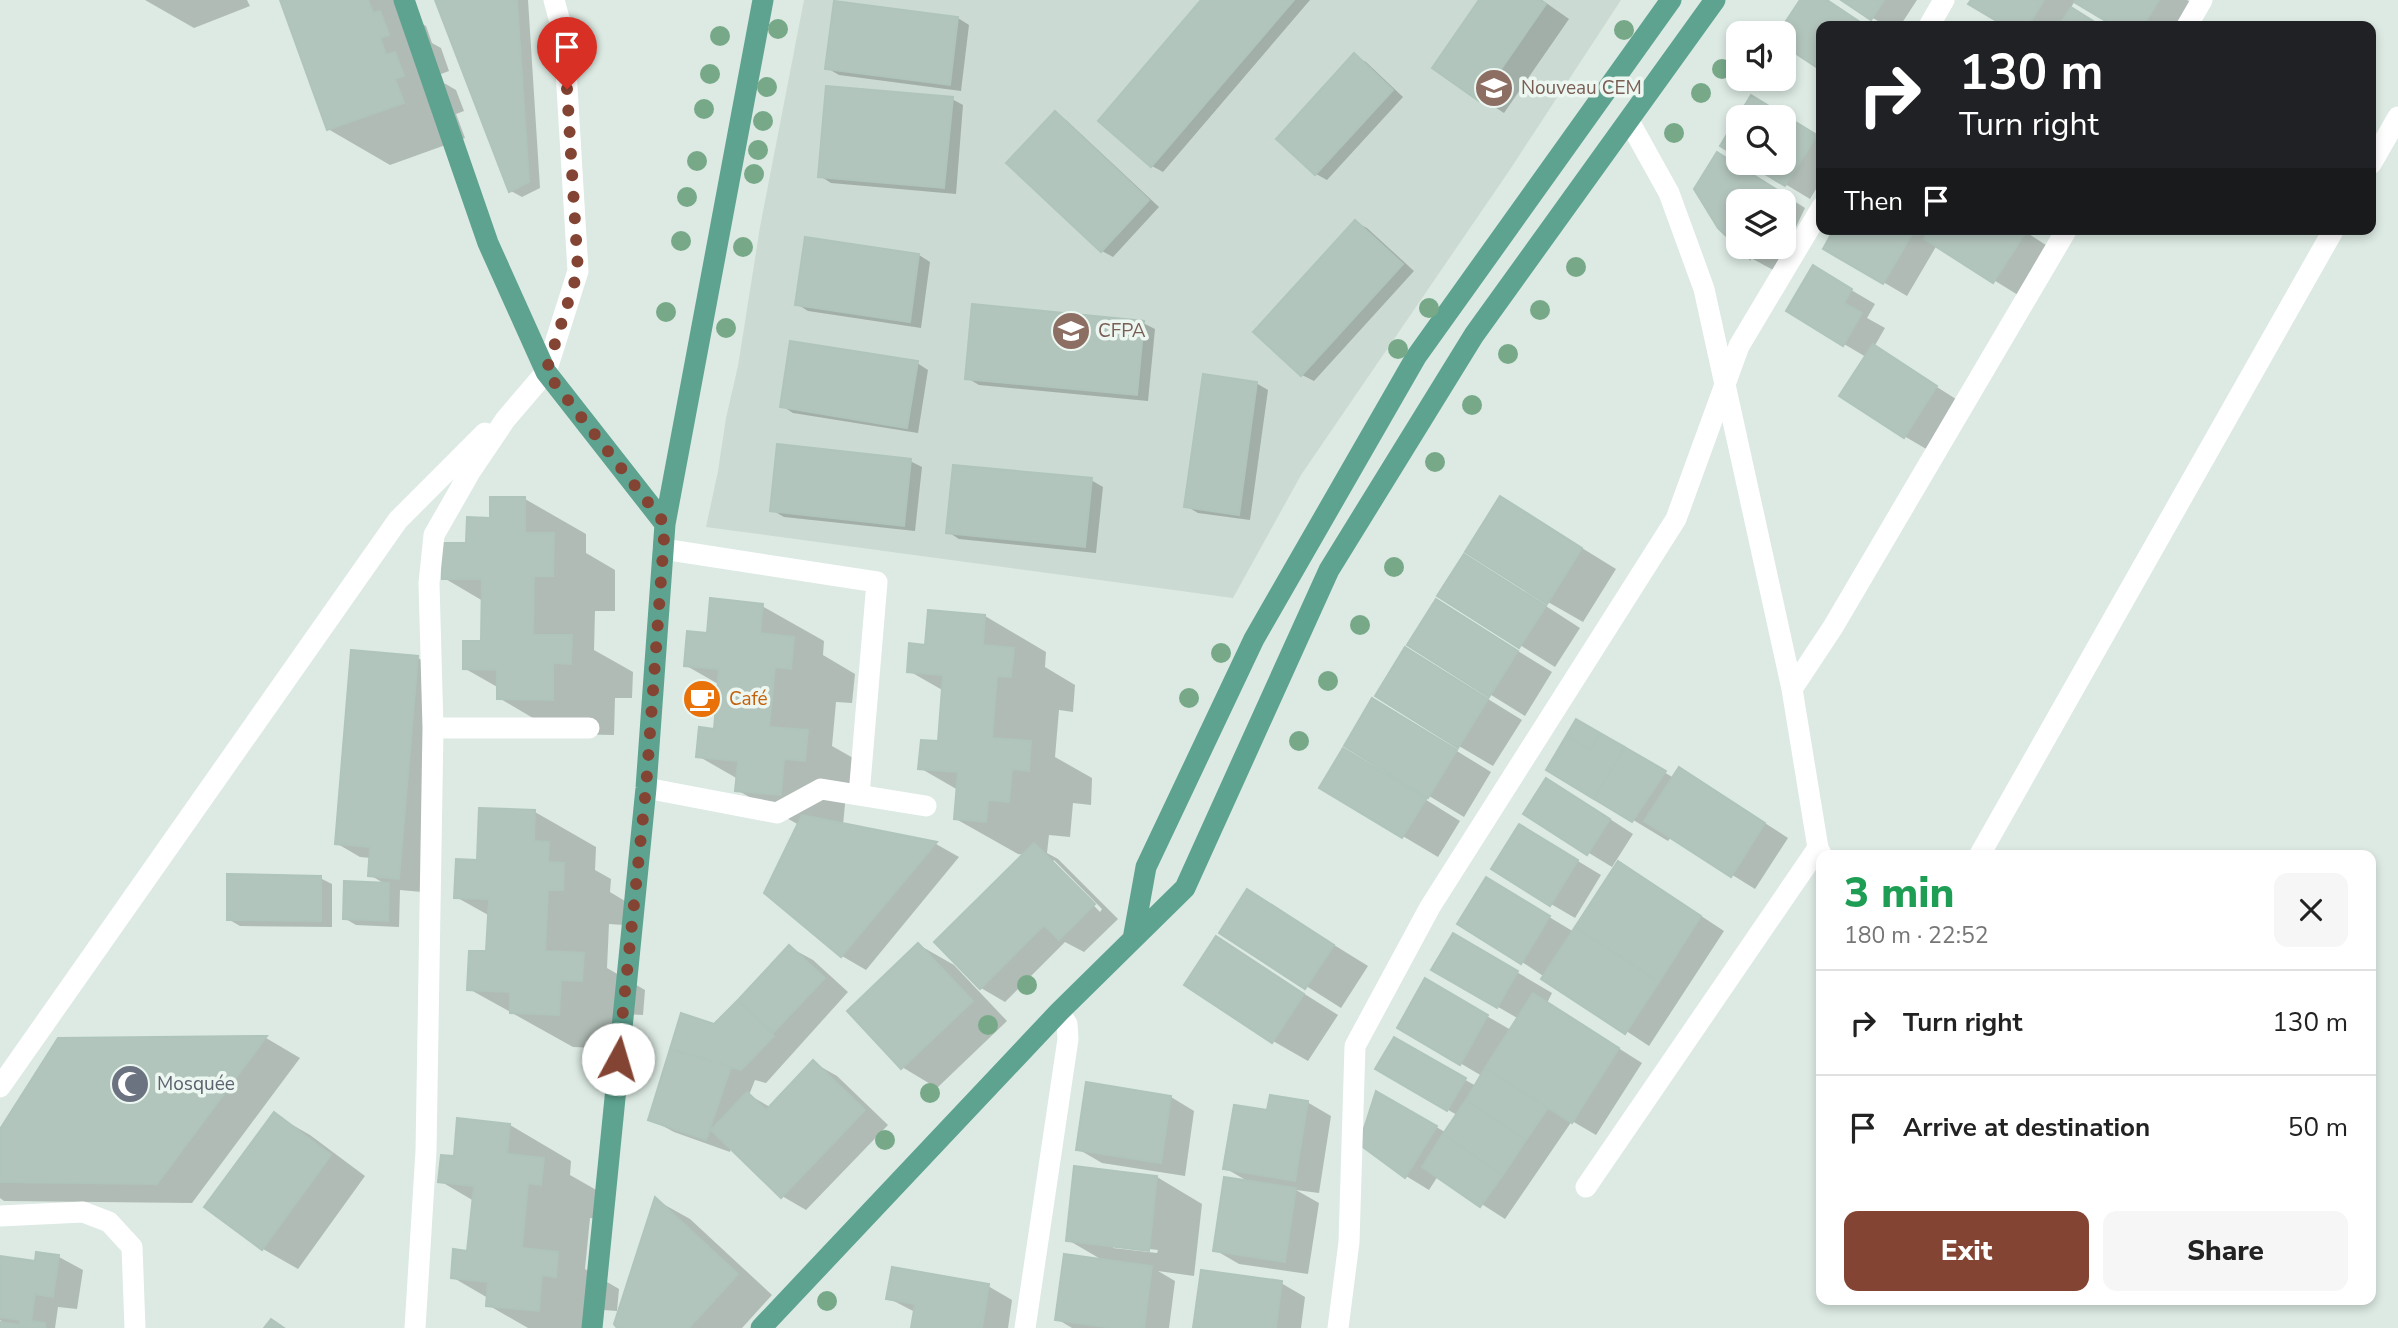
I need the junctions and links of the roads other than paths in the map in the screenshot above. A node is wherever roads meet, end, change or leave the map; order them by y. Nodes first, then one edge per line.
1 (404, 0) edge
2 (554, 0) edge
3 (763, 0) edge
4 (1671, 0) edge
5 (1715, 0) edge
6 (1944, 0) edge
7 (2202, 0) edge
8 (1932, 21) edge
9 (2190, 21) edge
10 (1601, 99) junction
11 (2398, 117) edge
12 (1629, 121) junction
13 (2376, 155) edge
14 (1816, 217) edge
15 (2063, 235) edge
16 (2331, 235) edge
17 (546, 372) junction
18 (1725, 389) junction
19 (665, 524) junction
20 (663, 549) junction
21 (1792, 689) junction
22 (432, 727) junction
23 (589, 727) dead end
24 (646, 788) junction
25 (859, 795) junction
26 (926, 806) dead end
27 (1820, 850) edge
28 (1982, 850) edge
29 (1816, 858) edge
30 (1133, 939) junction
31 (1059, 1012) junction
32 (0, 1087) edge
33 (1586, 1186) dead end
34 (0, 1216) edge
35 (776, 1319) edge
36 (135, 1328) edge
37 (415, 1328) edge
38 (592, 1328) edge
39 (761, 1328) edge
40 (1025, 1328) edge
41 (1338, 1328) edge

1 - 17 main road
2 - 17 street
3 - 19 main road
4 - 10 main road
5 - 12 main road
6 - 8 street
7 - 9 street
10 - 12 main road
10 - 30 main road
11 - 13 street
12 - 18 street
12 - 30 main road
14 - 18 street
15 - 21 street
16 - 28 street
17 - 19 main road
17 - 22 street
17 - 32 street
18 - 21 street
18 - 41 street
19 - 20 main road
20 - 24 main road
20 - 25 street
21 - 27 street
22 - 23 street
22 - 37 street
24 - 25 street
24 - 38 main road
25 - 26 street
29 - 33 street
30 - 31 main road
31 - 35 main road
31 - 40 street
34 - 36 street
35 - 39 main road

